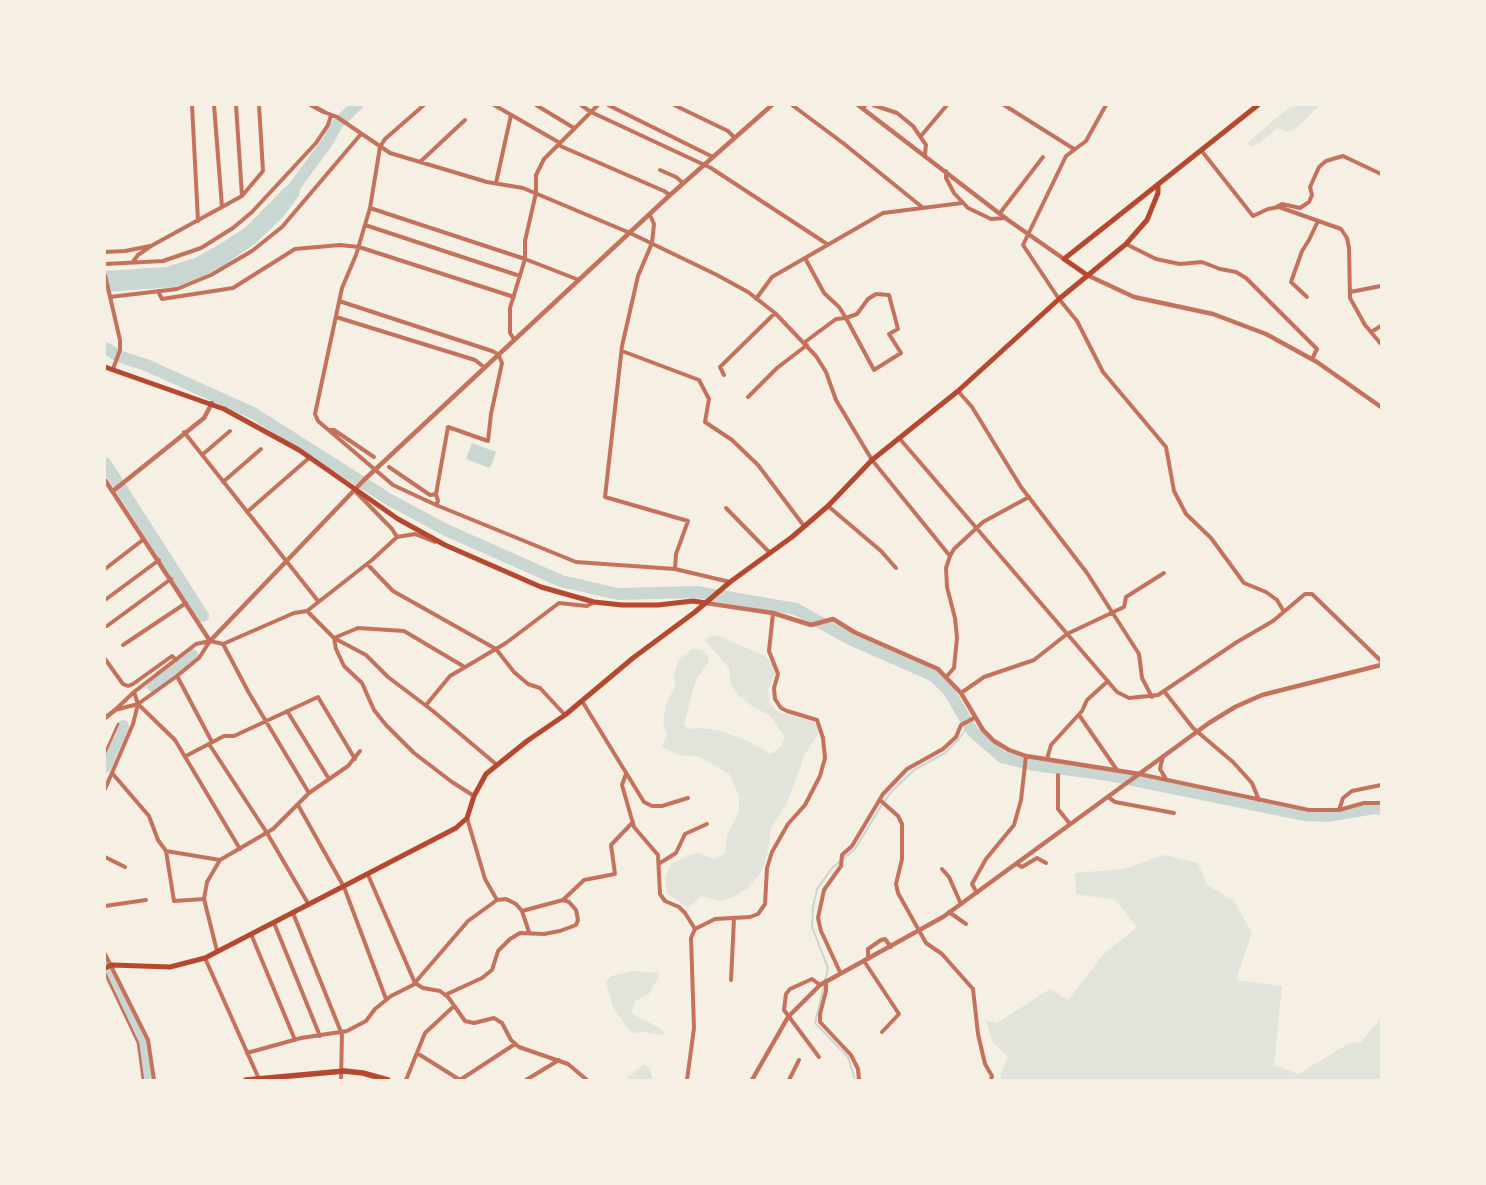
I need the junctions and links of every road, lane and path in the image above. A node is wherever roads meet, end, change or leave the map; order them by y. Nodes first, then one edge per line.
1 (192, 105) edge
2 (214, 105) edge
3 (236, 105) edge
4 (259, 105) edge
5 (311, 105) edge
6 (424, 105) edge
7 (494, 105) edge
8 (536, 105) edge
9 (581, 105) edge
10 (598, 105) edge
11 (608, 105) edge
12 (674, 105) edge
13 (772, 105) edge
14 (792, 105) edge
15 (873, 105) edge
16 (947, 105) edge
17 (1004, 105) edge
18 (1106, 105) edge
19 (1258, 105) edge
20 (862, 106) edge
21 (324, 112) joint
22 (591, 112) junction
23 (331, 115) junction
24 (511, 115) junction
25 (465, 120) dead end
26 (574, 128) junction
27 (360, 132) junction
28 (922, 136) junction
29 (735, 138) junction
30 (559, 144) junction
31 (380, 148) junction
32 (1074, 149) junction
33 (1201, 150) junction
34 (925, 154) junction
35 (713, 157) junction
36 (1043, 157) dead end
37 (420, 162) junction
38 (704, 165) junction
39 (660, 170) dead end
40 (946, 170) junction
41 (1381, 174) edge
42 (496, 183) junction
43 (683, 184) junction
44 (1158, 184) junction
45 (536, 193) junction
46 (670, 195) junction
47 (242, 196) junction
48 (962, 202) junction
49 (222, 207) junction
50 (922, 207) junction
51 (1274, 207) junction
52 (370, 208) junction
53 (1000, 213) junction
54 (650, 215) junction
55 (1006, 218) junction
56 (198, 221) junction
57 (1318, 221) junction
58 (365, 225) junction
59 (630, 233) junction
60 (1028, 234) junction
61 (652, 243) junction
62 (827, 244) junction
63 (1126, 244) junction
64 (151, 246) junction
65 (359, 247) junction
66 (105, 252) edge
67 (805, 258) junction
68 (525, 259) junction
69 (1064, 259) junction
70 (132, 262) junction
71 (105, 264) edge
72 (105, 275) edge
73 (1087, 275) junction
74 (520, 276) junction
75 (579, 280) junction
76 (1381, 286) edge
77 (158, 291) junction
78 (1350, 292) junction
79 (109, 295) junction
80 (514, 297) junction
81 (1307, 298) dead end
82 (756, 299) junction
83 (1059, 299) junction
84 (339, 301) junction
85 (775, 313) junction
86 (336, 317) junction
87 (846, 318) junction
88 (1381, 326) edge
89 (1371, 332) junction
90 (514, 339) junction
91 (806, 344) junction
92 (1381, 344) edge
93 (622, 351) junction
94 (498, 354) junction
95 (1312, 359) junction
96 (105, 367) edge
97 (484, 367) junction
98 (113, 369) junction
99 (724, 375) dead end
100 (958, 391) junction
101 (748, 397) dead end
102 (212, 403) junction
103 (1381, 407) edge
104 (329, 430) junction
105 (230, 431) dead end
106 (184, 432) junction
107 (900, 439) junction
108 (261, 449) dead end
109 (202, 456) junction
110 (310, 458) junction
111 (374, 458) dead end
112 (872, 460) junction
113 (389, 467) dead end
114 (375, 469) junction
115 (105, 480) edge
116 (223, 482) junction
117 (354, 490) junction
118 (112, 491) junction
119 (436, 494) junction
120 (1029, 497) junction
121 (436, 505) junction
122 (828, 506) junction
123 (726, 508) dead end
124 (247, 512) junction
125 (804, 526) junction
126 (975, 528) junction
127 (396, 537) junction
128 (144, 539) junction
129 (445, 545) junction
130 (770, 553) junction
131 (950, 556) junction
132 (159, 560) junction
133 (286, 562) junction
134 (367, 564) junction
135 (896, 568) dead end
136 (105, 569) edge
137 (675, 569) junction
138 (1164, 573) dead end
139 (171, 579) junction
140 (730, 582) junction
141 (105, 600) edge
142 (318, 601) junction
143 (594, 602) junction
144 (186, 603) junction
145 (706, 603) junction
146 (307, 610) junction
147 (1283, 610) junction
148 (773, 613) junction
149 (1111, 614) junction
150 (107, 626) dead end
151 (1067, 634) junction
152 (334, 638) junction
153 (210, 641) junction
154 (223, 644) junction
155 (123, 646) dead end
156 (496, 649) junction
157 (105, 659) edge
158 (176, 660) junction
159 (1381, 663) edge
160 (463, 666) junction
161 (177, 676) junction
162 (947, 676) junction
163 (1108, 681) junction
164 (1164, 691) junction
165 (134, 692) junction
166 (961, 693) junction
167 (1152, 697) junction
168 (582, 701) junction
169 (138, 704) junction
170 (426, 705) junction
171 (114, 711) junction
172 (288, 712) junction
173 (1079, 714) junction
174 (565, 715) junction
175 (105, 718) edge
176 (974, 718) junction
177 (266, 722) junction
178 (118, 724) dead end
179 (1197, 732) junction
180 (210, 743) junction
181 (360, 752) dead end
182 (105, 753) edge
183 (186, 756) junction
184 (1026, 756) junction
185 (1163, 756) junction
186 (355, 759) junction
187 (1047, 759) junction
188 (497, 765) junction
189 (1117, 770) junction
190 (112, 773) junction
191 (626, 774) junction
192 (1058, 775) dead end
193 (1137, 775) junction
194 (329, 779) junction
195 (1168, 780) junction
196 (1381, 785) edge
197 (105, 789) edge
198 (310, 793) junction
199 (474, 796) junction
200 (1108, 797) junction
201 (688, 798) dead end
202 (880, 800) junction
203 (1259, 800) junction
204 (1381, 803) edge
205 (298, 804) junction
206 (1339, 810) junction
207 (1174, 813) dead end
208 (467, 818) junction
209 (633, 822) junction
210 (707, 824) dead end
211 (1070, 824) junction
212 (267, 833) junction
213 (240, 849) junction
214 (166, 851) junction
215 (105, 857) edge
216 (220, 860) junction
217 (660, 863) junction
218 (1046, 863) dead end
219 (1017, 864) junction
220 (124, 867) dead end
221 (942, 869) dead end
222 (368, 875) junction
223 (344, 887) junction
224 (977, 892) junction
225 (204, 899) junction
226 (146, 900) dead end
227 (497, 900) junction
228 (562, 900) junction
229 (961, 904) junction
230 (309, 905) junction
231 (105, 906) edge
232 (522, 911) junction
233 (949, 912) junction
234 (293, 913) junction
235 (734, 918) junction
236 (274, 922) junction
237 (966, 924) dead end
238 (694, 929) junction
239 (529, 932) junction
240 (919, 932) junction
241 (251, 934) junction
242 (891, 947) junction
243 (217, 952) junction
244 (105, 954) edge
245 (204, 958) junction
246 (866, 960) junction
247 (112, 965) junction
248 (105, 968) edge
249 (840, 972) junction
250 (105, 973) edge
251 (731, 980) dead end
252 (826, 981) junction
253 (415, 983) junction
254 (820, 985) junction
255 (445, 995) junction
256 (386, 999) junction
257 (454, 1006) junction
258 (788, 1017) junction
259 (342, 1032) junction
260 (882, 1032) dead end
261 (320, 1036) junction
262 (295, 1040) junction
263 (515, 1044) junction
264 (418, 1052) junction
265 (247, 1053) junction
266 (819, 1057) dead end
267 (559, 1060) junction
268 (799, 1060) dead end
269 (341, 1071) junction
270 (371, 1078) edge
271 (259, 1079) edge
272 (143, 1080) edge
273 (154, 1080) edge
274 (247, 1080) edge
275 (341, 1080) edge
276 (388, 1080) edge
277 (406, 1080) edge
278 (526, 1080) edge
279 (587, 1080) edge
280 (687, 1080) edge
281 (752, 1080) edge
282 (789, 1080) edge
283 (859, 1080) edge
284 (991, 1080) edge

1 - 56 street
2 - 49 street
3 - 47 street
4 - 47 street
5 - 21 street
6 - 31 street
7 - 24 street
8 - 26 street
9 - 22 street
10 - 22 street
11 - 35 street
12 - 29 street
13 - 29 street
14 - 50 street
15 - 28 street
16 - 28 street
17 - 32 street
18 - 32 street
19 - 33 main road
20 - 34 street
21 - 23 street
22 - 26 street
22 - 38 street
23 - 27 street
23 - 70 street
24 - 30 street
24 - 42 street
25 - 37 street
26 - 30 street
27 - 31 street
27 - 77 street
28 - 34 street
29 - 35 street
30 - 45 street
30 - 46 street
31 - 37 street
31 - 52 street
32 - 60 street
33 - 44 main road
33 - 51 street
34 - 40 street
35 - 38 street
36 - 53 street
37 - 42 street
38 - 43 street
38 - 62 street
39 - 43 street
40 - 48 street
40 - 53 street
41 - 51 street
42 - 45 street
43 - 46 street
44 - 63 main road
44 - 69 main road
45 - 59 street
45 - 68 street
46 - 54 street
47 - 49 street
48 - 50 street
48 - 55 street
49 - 56 street
50 - 62 street
51 - 57 street
52 - 58 street
52 - 68 street
53 - 55 street
54 - 59 street
54 - 61 street
55 - 60 street
56 - 64 street
57 - 78 street
57 - 81 street
58 - 65 street
58 - 74 street
59 - 61 street
59 - 75 street
60 - 69 street
60 - 83 street
61 - 82 street
61 - 93 street
62 - 67 street
63 - 73 main road
63 - 95 street
64 - 66 street
64 - 70 street
65 - 77 street
65 - 80 street
65 - 84 street
67 - 82 street
67 - 87 street
68 - 74 street
68 - 75 street
69 - 73 main road
70 - 71 street
72 - 79 street
73 - 83 main road
73 - 95 street
74 - 80 street
75 - 90 street
76 - 78 street
77 - 79 street
78 - 89 street
79 - 98 street
80 - 90 street
82 - 85 street
83 - 100 main road
83 - 147 street
84 - 86 street
84 - 94 street
85 - 91 street
85 - 99 street
86 - 97 street
86 - 104 street
87 - 87 street
87 - 91 street
88 - 89 street
89 - 92 street
90 - 94 street
91 - 101 street
91 - 112 street
93 - 125 street
93 - 137 street
94 - 97 street
94 - 119 street
95 - 103 street
96 - 98 main road
97 - 114 street
98 - 102 main road
100 - 107 main road
100 - 120 street
102 - 106 street
102 - 110 main road
104 - 111 street
104 - 114 street
105 - 109 street
106 - 109 street
106 - 118 street
107 - 112 main road
107 - 126 street
108 - 116 street
109 - 116 street
110 - 117 main road
110 - 124 street
112 - 122 main road
112 - 131 street
113 - 119 street
114 - 117 street
114 - 121 street
115 - 118 street
116 - 124 street
117 - 127 street
117 - 129 main road
117 - 133 street
118 - 128 street
119 - 121 street
120 - 126 street
120 - 149 street
121 - 137 street
122 - 125 main road
122 - 135 street
123 - 130 street
124 - 133 street
125 - 130 main road
126 - 131 street
126 - 151 street
127 - 129 street
127 - 134 street
128 - 132 street
128 - 136 street
129 - 143 main road
130 - 140 main road
131 - 162 street
132 - 139 street
132 - 141 street
133 - 142 street
133 - 153 street
134 - 142 street
134 - 156 street
137 - 140 street
138 - 149 street
139 - 144 street
139 - 150 street
140 - 145 main road
142 - 146 street
143 - 145 main road
143 - 156 street
144 - 153 street
144 - 155 street
145 - 148 street
145 - 168 main road
146 - 152 street
146 - 154 street
147 - 159 street
147 - 164 street
148 - 162 street
148 - 235 street
149 - 151 street
149 - 167 street
151 - 163 street
151 - 166 street
152 - 160 street
152 - 170 street
152 - 199 street
153 - 154 street
153 - 158 street
153 - 161 street
154 - 177 street
156 - 160 street
156 - 174 street
157 - 158 street
158 - 165 street
159 - 179 street
160 - 170 street
161 - 169 street
161 - 180 street
162 - 166 street
163 - 167 street
163 - 173 street
164 - 167 street
164 - 179 street
165 - 169 street
165 - 171 street
166 - 176 street
168 - 174 main road
168 - 191 street
169 - 171 street
169 - 183 street
169 - 190 street
170 - 188 street
171 - 175 street
172 - 177 street
172 - 186 street
172 - 194 street
173 - 187 street
173 - 189 street
174 - 188 main road
176 - 184 street
176 - 202 street
177 - 180 street
177 - 198 street
178 - 182 street
179 - 185 street
179 - 203 street
180 - 183 street
180 - 212 street
181 - 186 street
183 - 213 street
184 - 187 street
184 - 224 street
185 - 193 street
185 - 195 street
186 - 194 street
187 - 189 street
188 - 199 main road
189 - 193 street
190 - 197 street
190 - 214 street
191 - 201 street
191 - 209 street
192 - 211 street
193 - 195 street
193 - 200 street
194 - 198 street
195 - 203 street
196 - 206 street
198 - 205 street
199 - 208 main road
200 - 207 street
200 - 211 street
202 - 240 street
202 - 249 street
203 - 206 street
204 - 206 street
205 - 212 street
205 - 223 street
208 - 222 main road
208 - 227 street
209 - 217 street
209 - 228 street
210 - 217 street
211 - 219 street
212 - 213 street
212 - 230 street
213 - 216 street
214 - 216 street
214 - 225 street
215 - 220 street
216 - 225 street
217 - 238 street
218 - 219 street
219 - 224 street
221 - 229 street
222 - 223 main road
222 - 253 street
223 - 230 main road
223 - 256 street
224 - 229 street
225 - 243 street
226 - 231 street
227 - 232 street
227 - 253 street
228 - 232 street
228 - 239 street
229 - 233 street
230 - 234 main road
232 - 239 street
233 - 237 street
233 - 240 street
234 - 236 main road
234 - 259 street
235 - 238 street
235 - 251 street
236 - 241 main road
236 - 261 street
238 - 280 street
239 - 255 street
240 - 242 street
240 - 284 street
241 - 243 main road
241 - 262 street
242 - 246 street
242 - 246 street
243 - 245 main road
244 - 247 street
245 - 247 main road
245 - 265 street
246 - 249 street
246 - 260 street
247 - 248 main road
247 - 273 street
249 - 252 street
250 - 272 street
252 - 254 street
252 - 283 street
253 - 255 street
253 - 256 street
254 - 258 street
254 - 258 street
255 - 257 street
256 - 259 street
257 - 263 street
257 - 264 street
258 - 266 street
258 - 281 street
259 - 261 street
259 - 269 street
261 - 262 street
262 - 265 street
263 - 264 street
263 - 267 street
264 - 277 street
265 - 271 street
267 - 278 street
267 - 279 street
268 - 282 street
269 - 270 main road
269 - 271 main road
269 - 275 street
270 - 276 main road
271 - 274 main road

